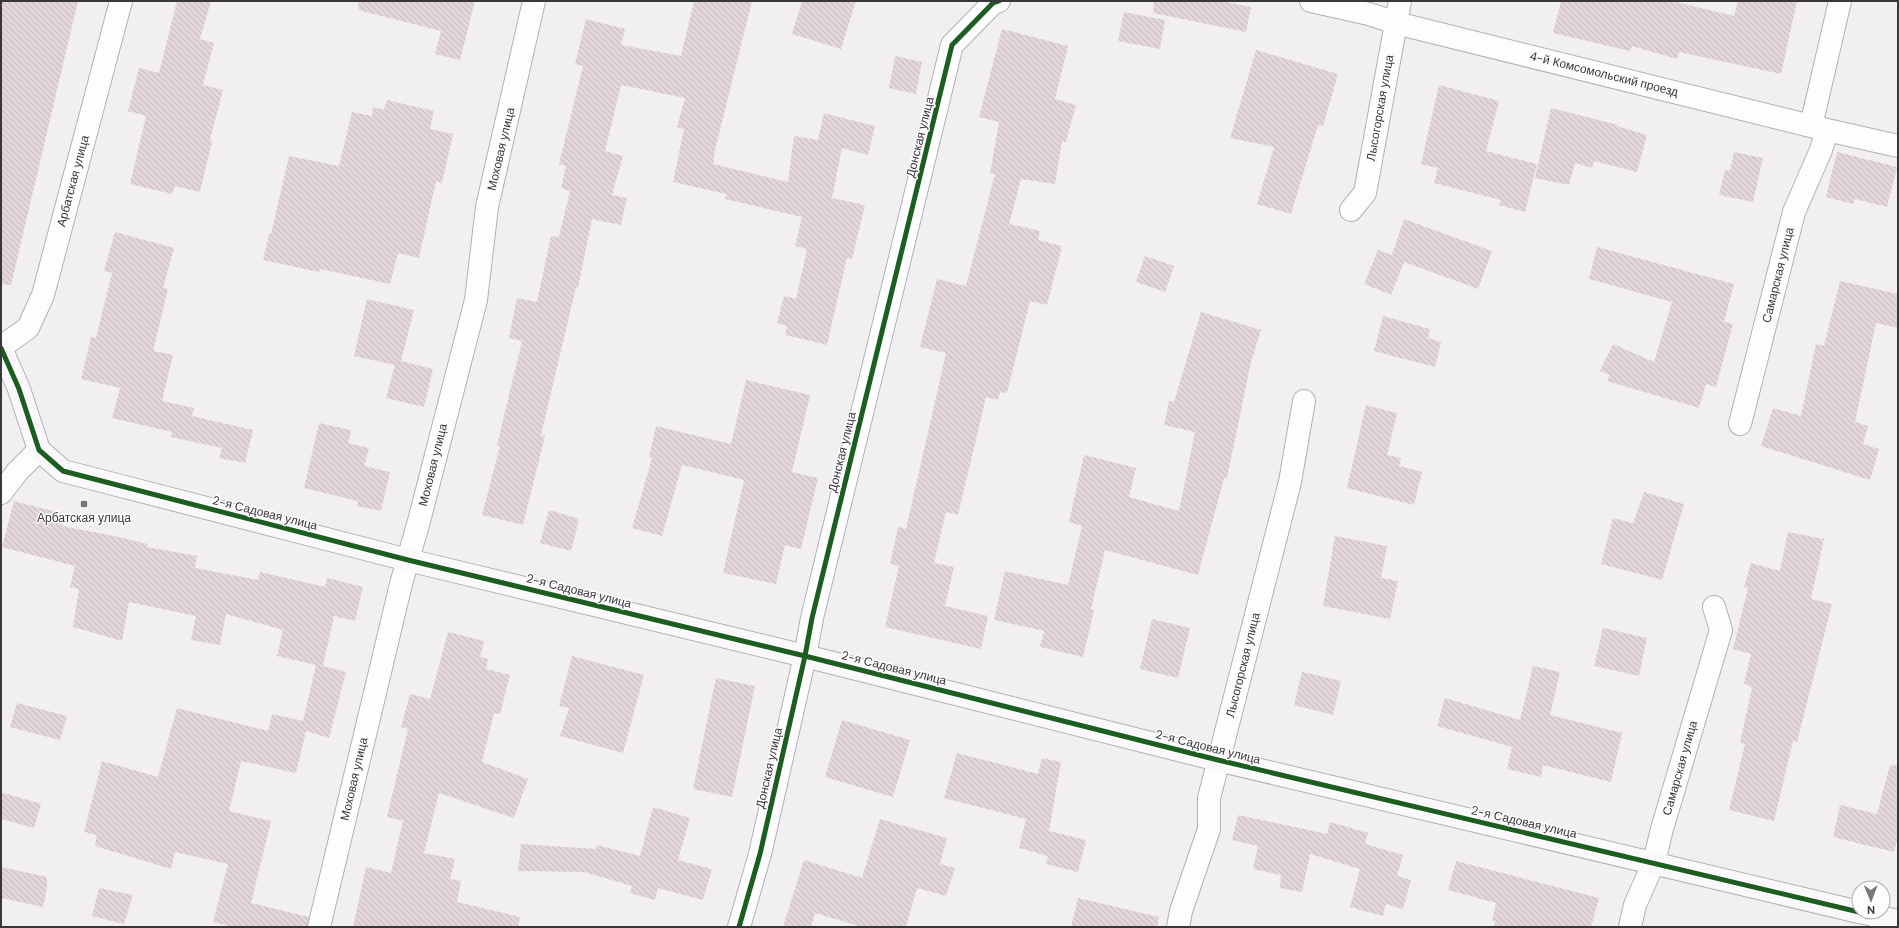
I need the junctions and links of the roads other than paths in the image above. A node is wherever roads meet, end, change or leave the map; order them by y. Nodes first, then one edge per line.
1 (121, 1) edge
2 (534, 1) edge
3 (999, 1) edge
4 (1311, 1) edge
5 (1400, 1) edge
6 (1840, 1) edge
7 (1396, 23) junction
8 (1819, 128) junction
9 (1898, 146) edge
10 (1351, 210) dead end
11 (1, 348) edge
12 (1304, 401) dead end
13 (1740, 424) dead end
14 (39, 450) junction
15 (1, 492) edge
16 (408, 560) junction
17 (1714, 607) dead end
18 (805, 656) junction
19 (1218, 760) junction
20 (1654, 862) junction
21 (1851, 910) edge
22 (319, 927) edge
23 (739, 927) edge
24 (1178, 927) edge
25 (1630, 927) edge

1 - 11 street, Арбатская улица
2 - 16 street, Моховая улица
3 - 18 street, Донская улица
4 - 7 street, 4-й Комсомольский проезд
5 - 7 street, Лысогорская улица
6 - 8 street, Самарская улица
7 - 8 street, 4-й Комсомольский проезд
7 - 10 street, Лысогорская улица
8 - 9 street, 4-й Комсомольский проезд
8 - 13 street, Самарская улица
11 - 14 street
12 - 19 street, Лысогорская улица
14 - 15 street
14 - 16 street, 2-я Садовая улица
16 - 18 street, 2-я Садовая улица
16 - 22 street, Моховая улица
17 - 20 street, Самарская улица
18 - 19 street, 2-я Садовая улица
18 - 23 street, Донская улица
19 - 20 street, 2-я Садовая улица
19 - 24 street, Лысогорская улица
20 - 21 street, 2-я Садовая улица
20 - 25 street, Самарская улица

